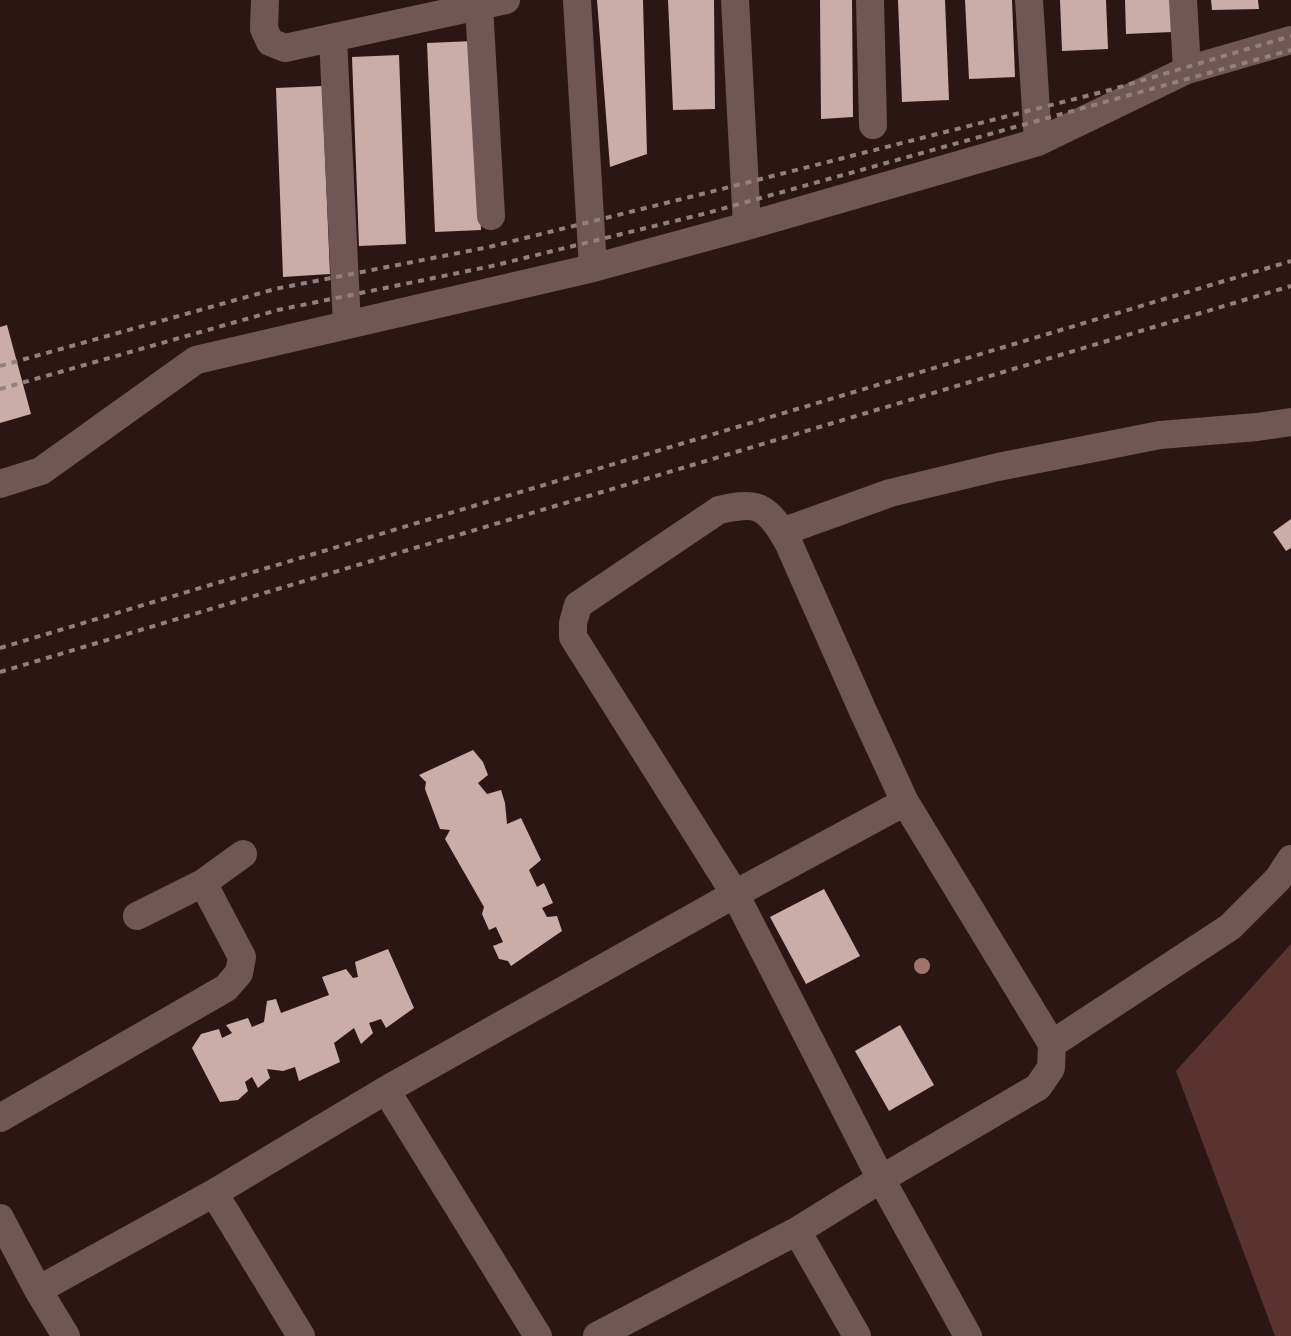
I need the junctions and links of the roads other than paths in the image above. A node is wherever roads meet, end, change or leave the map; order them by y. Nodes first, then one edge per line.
1 (265, 0) edge
2 (506, 0) edge
3 (577, 0) edge
4 (735, 0) edge
5 (870, 0) edge
6 (1029, 0) edge
7 (1183, 0) edge
8 (479, 6) junction
9 (333, 38) junction
10 (1291, 40) edge
11 (1187, 70) junction
12 (873, 126) dead end
13 (1038, 142) junction
14 (491, 216) dead end
15 (747, 226) junction
16 (593, 268) junction
17 (347, 324) junction
18 (1291, 422) edge
19 (0, 484) edge
20 (782, 532) junction
21 (905, 802) junction
22 (243, 854) dead end
23 (1291, 859) edge
24 (203, 883) junction
25 (735, 894) junction
26 (137, 916) dead end
27 (1052, 1044) junction
28 (386, 1090) junction
29 (0, 1118) edge
30 (880, 1179) junction
31 (214, 1193) junction
32 (0, 1218) edge
33 (797, 1231) junction
34 (38, 1290) junction
35 (66, 1336) edge
36 (301, 1336) edge
37 (538, 1336) edge
38 (597, 1336) edge
39 (857, 1336) edge
40 (968, 1336) edge

1 - 9 street
2 - 8 street
3 - 16 street
4 - 15 street
5 - 12 street
6 - 13 street
7 - 11 street
8 - 9 street
8 - 14 street
9 - 17 street
10 - 11 street
11 - 13 street
13 - 15 street
15 - 16 street
16 - 17 street
17 - 19 street
18 - 20 street
20 - 21 street
20 - 25 street
21 - 25 street
21 - 27 street
22 - 24 street
23 - 27 street
24 - 26 street
24 - 29 street
25 - 28 street
25 - 30 street
27 - 30 street
28 - 31 street
28 - 37 street
30 - 33 street
30 - 40 street
31 - 34 street
31 - 36 street
32 - 34 street
33 - 38 street
33 - 39 street
34 - 35 street

